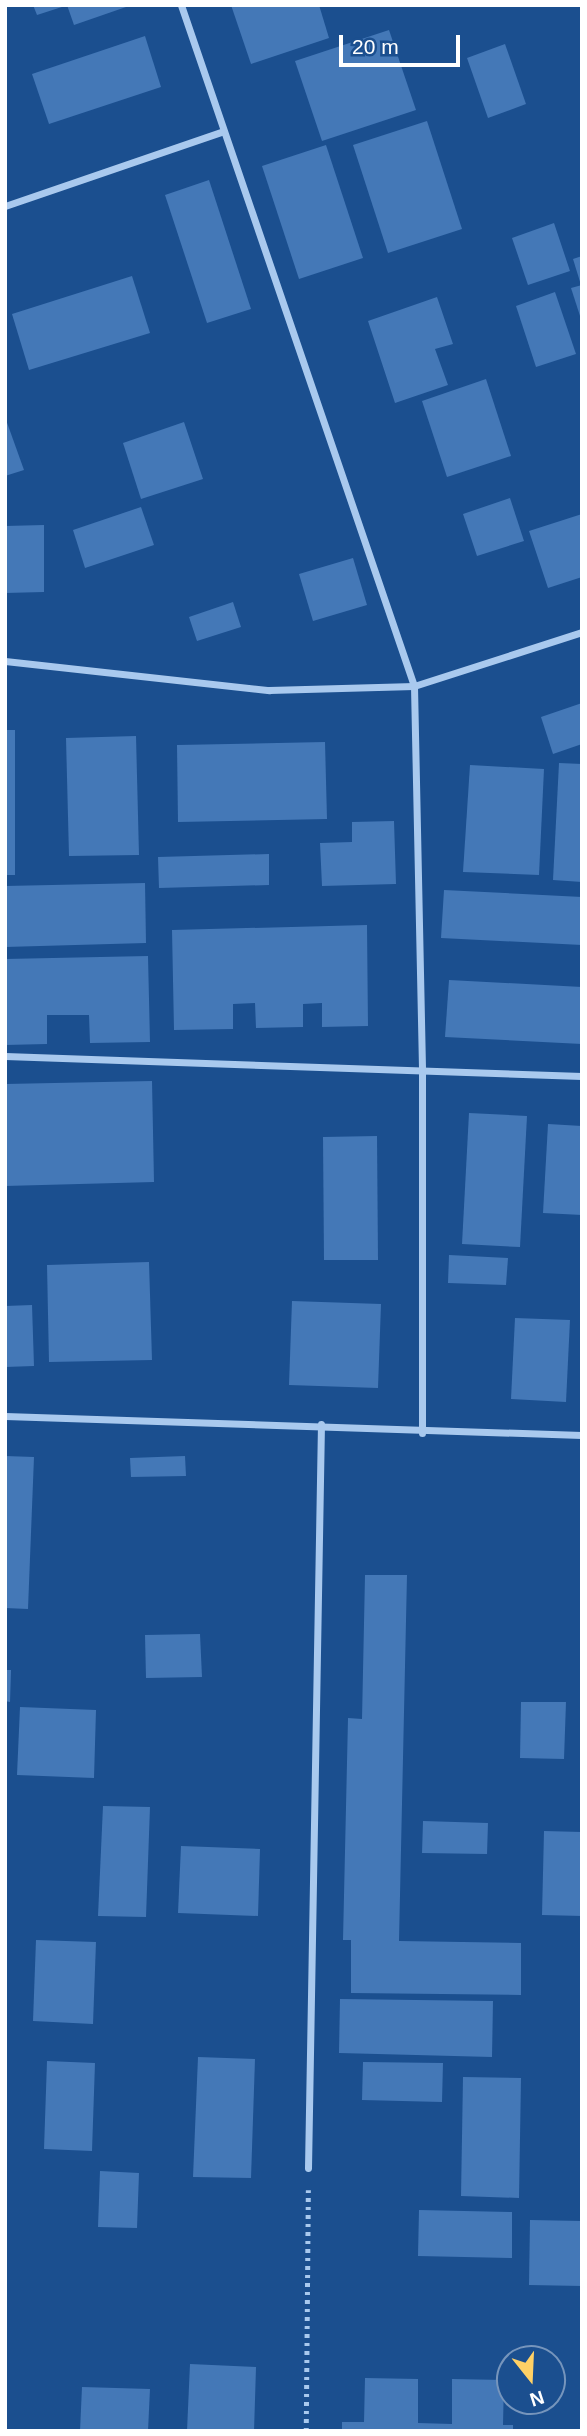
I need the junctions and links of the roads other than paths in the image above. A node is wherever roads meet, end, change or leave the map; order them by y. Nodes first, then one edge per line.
1 (181, 5) edge
2 (224, 131) junction
3 (5, 206) edge
4 (582, 632) edge
5 (5, 662) edge
6 (414, 686) junction
7 (5, 1056) edge
8 (422, 1074) junction
9 (582, 1076) edge
10 (5, 1416) edge
11 (321, 1424) junction
12 (422, 1433) junction
13 (582, 1435) edge
14 (308, 2168) road end

1 - 2 street
2 - 3 street
2 - 6 street
4 - 6 street
5 - 6 street
6 - 8 street
7 - 8 street
8 - 9 street
8 - 12 street
10 - 11 street
11 - 12 street
11 - 14 street
12 - 13 street

